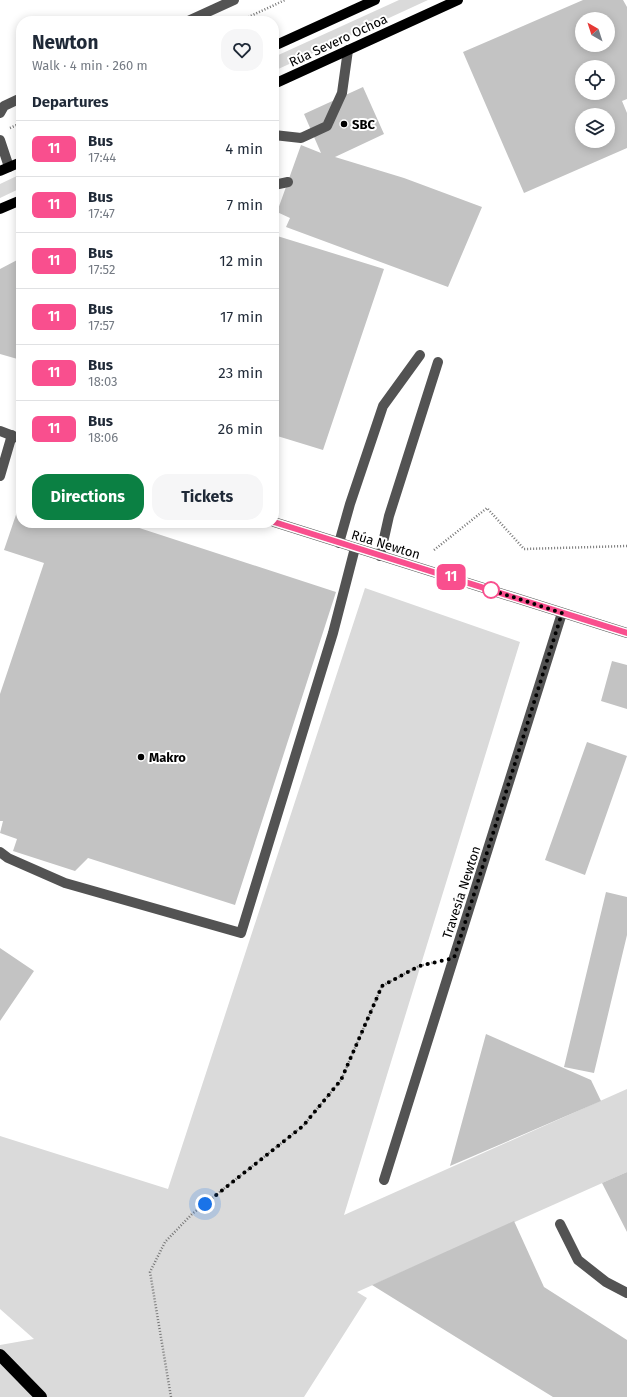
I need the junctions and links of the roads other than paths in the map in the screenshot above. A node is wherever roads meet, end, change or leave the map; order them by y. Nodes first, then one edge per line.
1 (234, 0) edge
2 (375, 0) edge
3 (458, 0) edge
4 (199, 16) edge
5 (279, 44) edge
6 (348, 50) junction
7 (279, 82) edge
8 (16, 100) edge
9 (0, 113) edge
10 (279, 136) edge
11 (0, 140) edge
12 (16, 164) edge
13 (4, 169) edge
14 (288, 182) dead end
15 (279, 184) edge
16 (16, 202) edge
17 (0, 209) edge
18 (420, 355) dead end
19 (438, 362) dead end
20 (0, 431) edge
21 (16, 437) edge
22 (0, 476) edge
23 (279, 524) edge
24 (339, 543) junction
25 (356, 548) junction
26 (380, 556) junction
27 (562, 613) junction
28 (627, 633) edge
29 (0, 852) edge
30 (384, 1180) dead end
31 (560, 1224) dead end
32 (627, 1293) edge
33 (0, 1355) edge
34 (41, 1397) edge

1 - 4 street
2 - 5 main road, Rúa Severo Ochoa
3 - 6 main road, Rúa Severo Ochoa
6 - 7 main road, Rúa Severo Ochoa
6 - 10 street
8 - 9 street
11 - 13 street
12 - 13 main road
14 - 15 street
16 - 17 main road
18 - 24 street
19 - 26 street
20 - 21 street
21 - 22 street
23 - 24 street, Rúa Newton
24 - 25 street, Rúa Newton
25 - 26 street, Rúa Newton
25 - 29 street
26 - 27 street, Rúa Newton
27 - 28 street, Rúa Newton
27 - 30 street, Travesía Newton
31 - 32 street
33 - 34 highway

